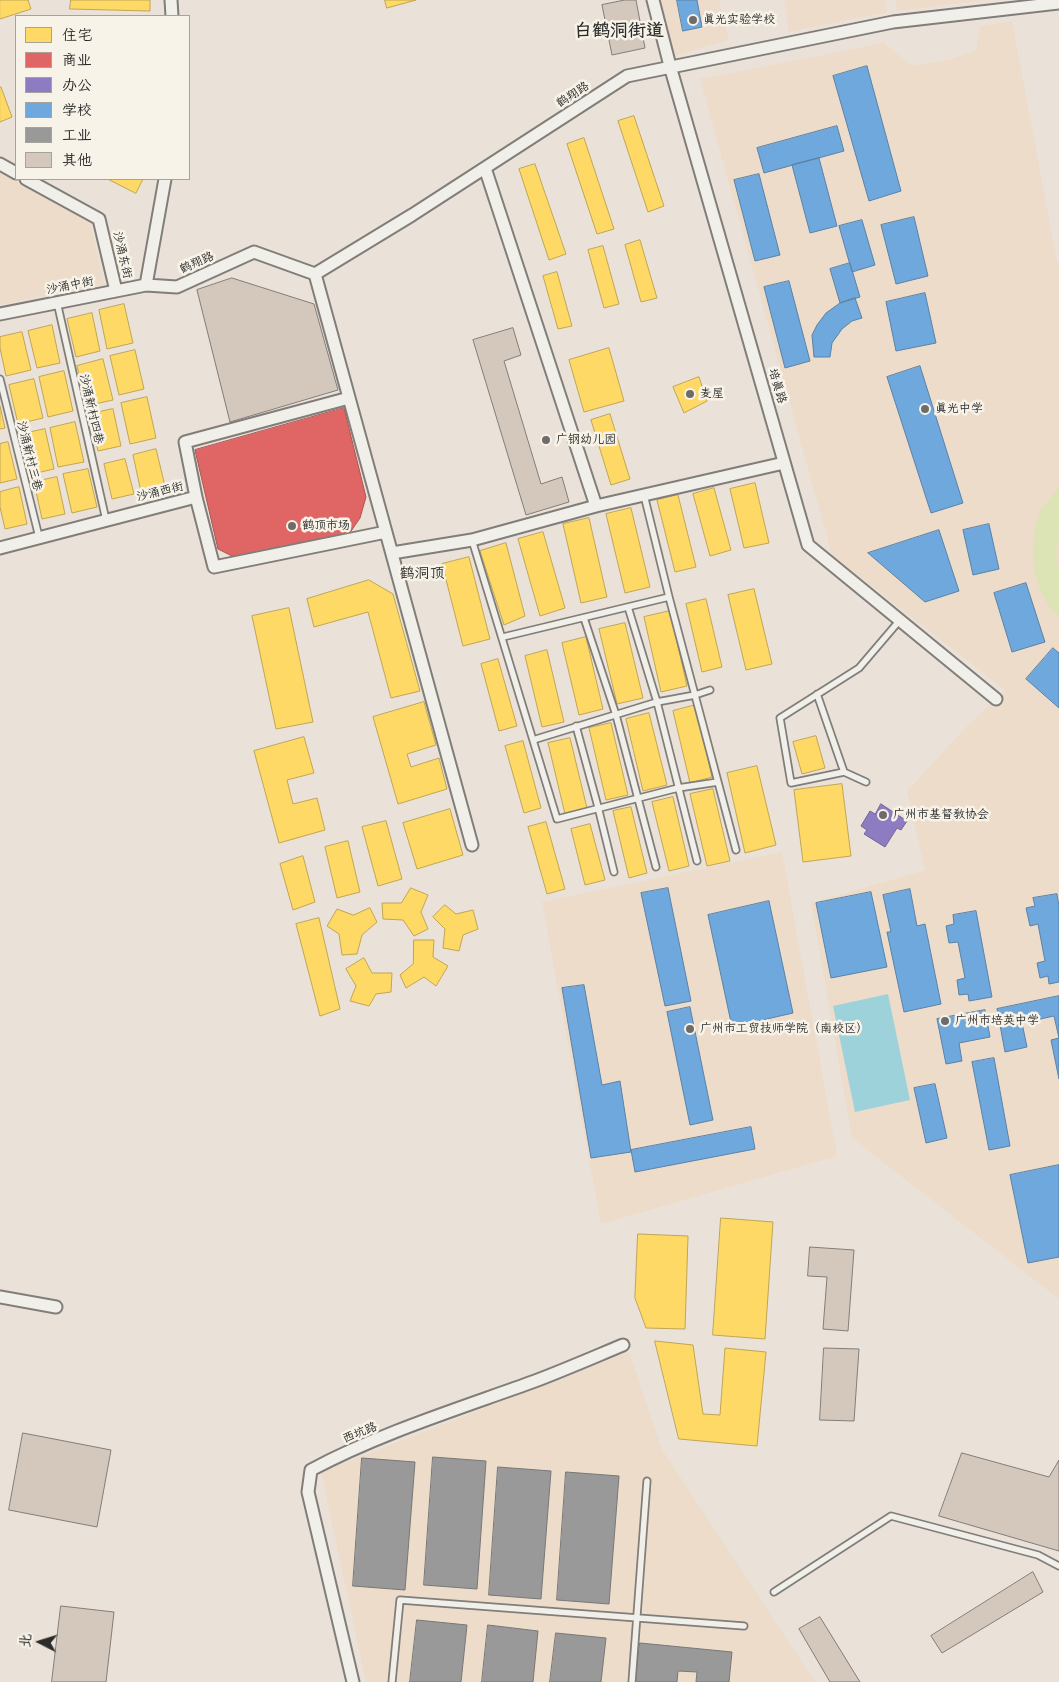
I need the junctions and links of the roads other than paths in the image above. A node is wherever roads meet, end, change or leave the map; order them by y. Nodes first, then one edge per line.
1 (171, 0) edge
2 (654, 0) edge
3 (1059, 3) edge
4 (172, 15) edge
5 (670, 66) junction
6 (0, 164) edge
7 (485, 168) junction
8 (15, 172) edge
9 (28, 180) edge
10 (165, 180) edge
11 (315, 274) junction
12 (146, 285) junction
13 (116, 291) junction
14 (57, 302) junction
15 (0, 314) edge
16 (0, 379) edge
17 (349, 398) junction
18 (784, 463) junction
19 (644, 495) junction
20 (196, 497) junction
21 (596, 506) junction
22 (106, 520) junction
23 (386, 532) junction
24 (39, 538) junction
25 (472, 540) junction
26 (0, 548) edge
27 (392, 553) junction
28 (669, 597) junction
29 (628, 607) junction
30 (584, 618) junction
31 (900, 620) junction
32 (503, 637) junction
33 (710, 690) dead end
34 (817, 694) junction
35 (695, 695) junction
36 (996, 699) dead end
37 (657, 702) junction
38 (616, 714) junction
39 (576, 726) junction
40 (533, 740) junction
41 (844, 772) junction
42 (718, 782) junction
43 (866, 782) dead end
44 (678, 788) junction
45 (638, 797) junction
46 (598, 807) junction
47 (472, 845) dead end
48 (736, 850) dead end
49 (697, 861) dead end
50 (656, 867) dead end
51 (614, 872) dead end
52 (0, 1297) edge
53 (56, 1307) dead end
54 (623, 1345) dead end
55 (647, 1481) dead end
56 (1059, 1566) edge
57 (774, 1592) dead end
58 (636, 1618) junction
59 (744, 1626) dead end
60 (353, 1682) edge
61 (392, 1682) edge
62 (632, 1682) edge

1 - 4 street
2 - 5 street, 培真路
3 - 5 street, 鹤翔路
5 - 7 street, 鹤翔路
5 - 18 street, 培真路
6 - 8 street
7 - 11 street, 鹤翔路
7 - 21 street
9 - 13 street, 沙涌东街
10 - 12 street
11 - 12 street, 鹤翔路
11 - 17 street
12 - 13 street, 沙涌中街
13 - 14 street, 沙涌中街
14 - 15 street, 沙涌中街
14 - 22 lane, 沙涌新村四巷
16 - 24 lane, 沙涌新村三巷
17 - 20 street, 沙涌西街
17 - 23 street
18 - 19 street
18 - 31 street, 培真路
19 - 21 street
19 - 28 lane
20 - 22 street, 沙涌西街
20 - 23 street
21 - 25 street
22 - 24 street, 沙涌西街
23 - 27 street
24 - 26 street, 沙涌西街
25 - 27 street
25 - 32 lane
27 - 47 street
28 - 29 lane
28 - 35 lane
29 - 30 lane
29 - 37 lane
30 - 32 lane
30 - 38 lane
31 - 34 lane
31 - 36 street, 培真路
32 - 40 lane
33 - 35 lane
34 - 41 lane
34 - 41 lane
35 - 37 lane
35 - 42 lane
37 - 38 lane
37 - 44 lane
38 - 39 lane
38 - 45 lane
39 - 40 lane
39 - 46 lane
40 - 46 lane
41 - 43 lane
42 - 44 lane
42 - 48 lane
44 - 45 lane
44 - 49 lane
45 - 46 lane
45 - 50 lane
46 - 51 lane
52 - 53 street
54 - 60 street, 西坑路
55 - 58 lane
56 - 57 lane
58 - 59 lane
58 - 61 lane
58 - 62 lane

